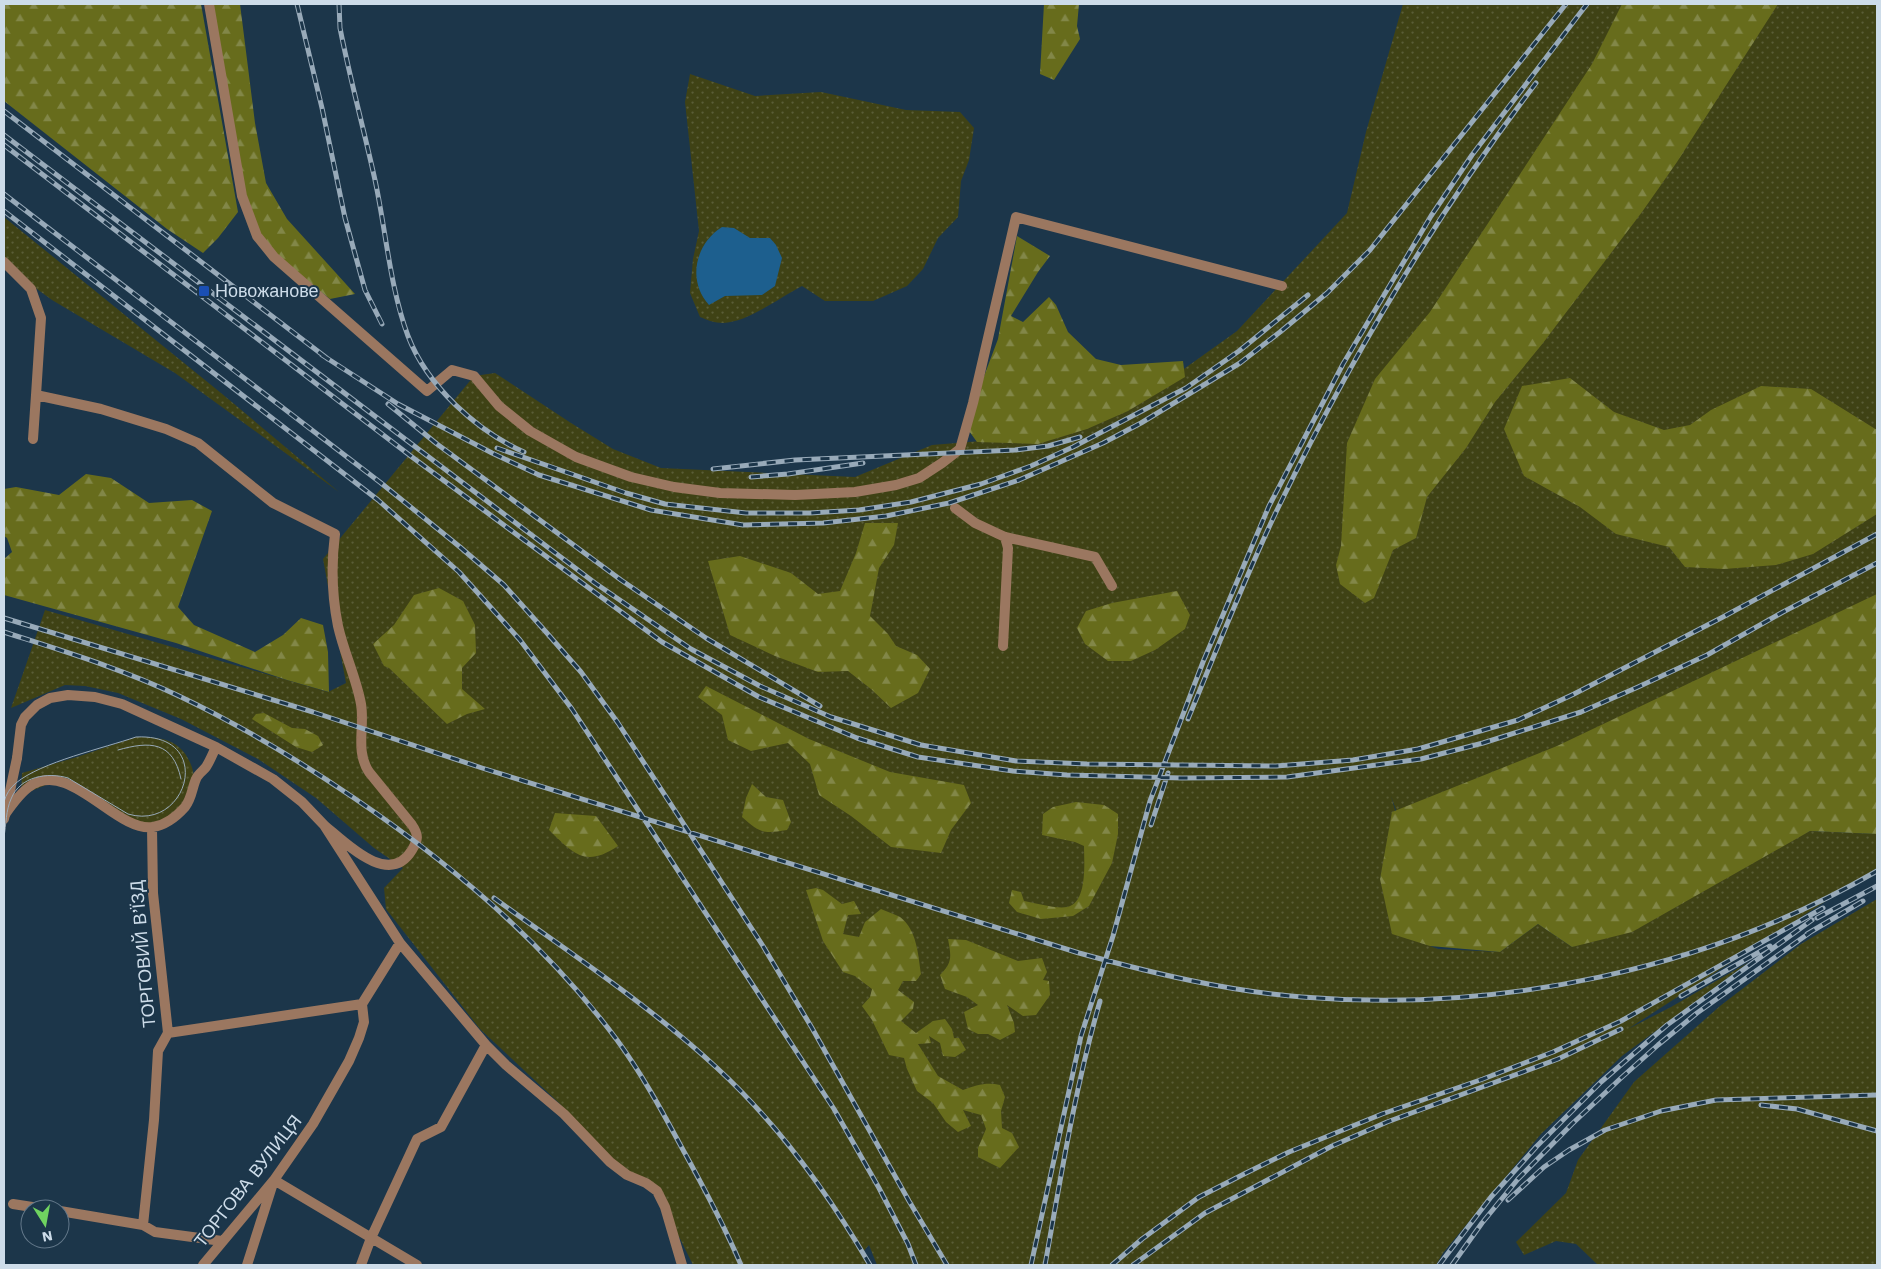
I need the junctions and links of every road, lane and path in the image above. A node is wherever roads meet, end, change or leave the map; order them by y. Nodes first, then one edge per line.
1 (209, 4) edge
2 (4, 262) edge
3 (1282, 286) dead end
4 (36, 395) junction
5 (33, 440) dead end
6 (955, 508) dead end
7 (1005, 537) junction
8 (1112, 586) dead end
9 (1003, 646) dead end
10 (216, 747) junction
11 (4, 817) edge
12 (324, 825) junction
13 (152, 828) junction
14 (400, 943) junction
15 (362, 1004) junction
16 (168, 1033) junction
17 (486, 1045) junction
18 (274, 1180) junction
19 (13, 1204) dead end
20 (20, 1205) edge
21 (70, 1213) edge
22 (143, 1225) junction
23 (371, 1238) junction
24 (222, 1241) junction
25 (204, 1265) edge
26 (247, 1265) edge
27 (361, 1265) edge
28 (417, 1265) edge
29 (682, 1265) edge

1 - 3 street
2 - 4 street
4 - 5 street
4 - 12 street
6 - 7 street
7 - 8 street
7 - 9 street
10 - 11 street
10 - 12 street
10 - 13 street
11 - 13 street
12 - 14 street
13 - 16 street, ТОРГОВИЙ В’ЇЗД
14 - 15 street
14 - 17 street
15 - 16 street
15 - 18 street, ТОРГОВА ВУЛИЦЯ
16 - 22 street, ТОРГОВИЙ В’ЇЗД
17 - 23 street
17 - 29 street
18 - 23 street
18 - 24 street, ТОРГОВА ВУЛИЦЯ
18 - 26 street
19 - 20 street
21 - 22 street
22 - 24 street
23 - 27 street
23 - 28 street
24 - 25 street, ТОРГОВА ВУЛИЦЯ

